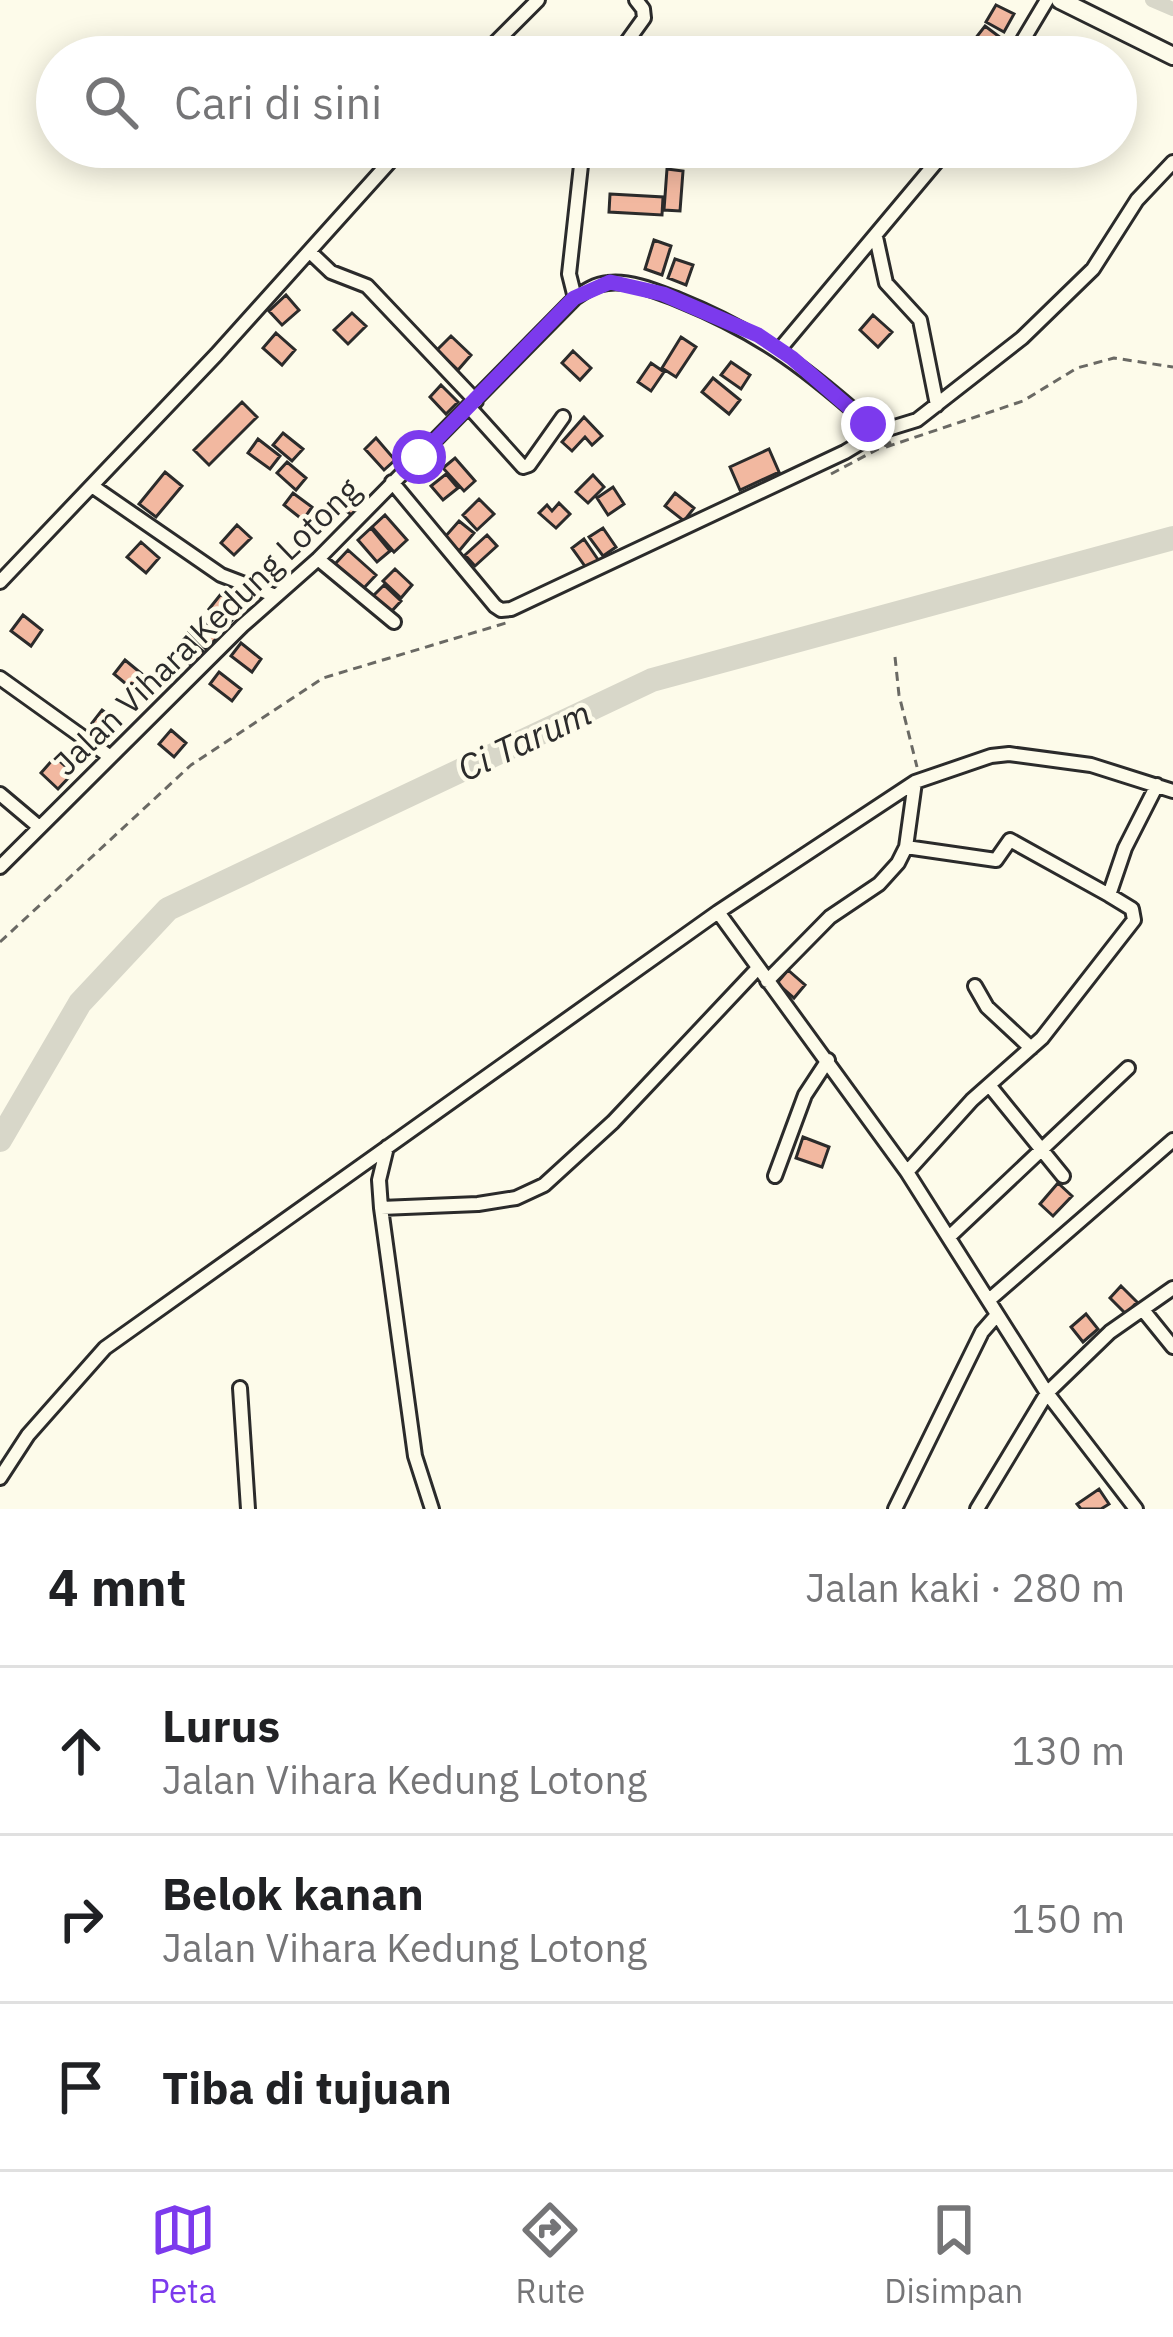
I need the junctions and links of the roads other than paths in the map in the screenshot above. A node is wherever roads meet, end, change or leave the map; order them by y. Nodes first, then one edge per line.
1 (538, 0) edge
2 (636, 0) edge
3 (1047, 0) edge
4 (1060, 0) edge
5 (502, 36) edge
6 (631, 36) edge
7 (1026, 36) edge
8 (1133, 36) edge
9 (1137, 38) edge
10 (1173, 56) edge
11 (1173, 162) edge
12 (385, 168) edge
13 (581, 168) edge
14 (933, 168) edge
15 (876, 237) junction
16 (310, 253) junction
17 (574, 298) junction
18 (779, 350) junction
19 (473, 404) junction
20 (937, 405) junction
21 (563, 417) dead end
22 (878, 432) junction
23 (392, 482) junction
24 (92, 486) junction
25 (318, 559) junction
26 (0, 582) edge
27 (277, 596) junction
28 (394, 622) dead end
29 (0, 677) edge
30 (109, 755) junction
31 (918, 781) junction
32 (1156, 784) junction
33 (1173, 791) edge
34 (0, 794) edge
35 (38, 826) junction
36 (906, 847) junction
37 (0, 867) edge
38 (1108, 895) junction
39 (718, 912) junction
40 (758, 968) junction
41 (766, 981) junction
42 (975, 986) dead end
43 (1031, 1048) junction
44 (828, 1060) junction
45 (1128, 1068) dead end
46 (989, 1085) junction
47 (1172, 1144) edge
48 (388, 1147) junction
49 (1042, 1152) junction
50 (907, 1172) junction
51 (775, 1176) dead end
52 (1063, 1176) dead end
53 (380, 1208) junction
54 (949, 1237) junction
55 (1173, 1288) edge
56 (989, 1300) junction
57 (1143, 1310) junction
58 (996, 1316) junction
59 (1173, 1347) edge
60 (240, 1388) dead end
61 (1047, 1393) junction
62 (0, 1478) edge
63 (248, 1509) edge
64 (432, 1509) edge
65 (895, 1509) edge
66 (977, 1509) edge
67 (1136, 1509) edge

1 - 5 street
2 - 6 street
3 - 7 street
4 - 8 main road
9 - 10 main road
11 - 20 street
12 - 16 street
13 - 17 street
14 - 15 street
15 - 18 street
15 - 20 street
16 - 19 street
16 - 24 street
17 - 18 street
17 - 19 street, Jalan Vihara Kedung Lotong
18 - 22 street
19 - 21 street
19 - 23 street, Jalan Vihara Kedung Lotong
20 - 22 street
22 - 23 street
23 - 25 street, Jalan Vihara Kedung Lotong
24 - 26 street
24 - 27 street
25 - 27 street, Jalan Vihara Kedung Lotong
25 - 28 street
27 - 30 street, Jalan Vihara Kedung Lotong
29 - 30 street
30 - 35 street, Jalan Vihara Kedung Lotong
31 - 32 street
31 - 36 street
31 - 39 street
32 - 33 street
32 - 38 street
34 - 35 street
35 - 37 street, Jalan Vihara Kedung Lotong
36 - 38 street
36 - 41 street
38 - 43 street
39 - 40 street
39 - 48 street
40 - 41 street
40 - 53 street
41 - 44 street
42 - 43 street
43 - 46 street
44 - 50 street
44 - 51 street
45 - 49 street
46 - 49 street
46 - 50 street
47 - 56 street
48 - 53 street
48 - 62 street
49 - 52 street
49 - 54 street
50 - 54 street
53 - 64 street
54 - 56 street
55 - 57 street
56 - 58 street
57 - 59 street
57 - 61 street
58 - 61 street
58 - 65 street
60 - 63 street
61 - 66 street
61 - 67 street

